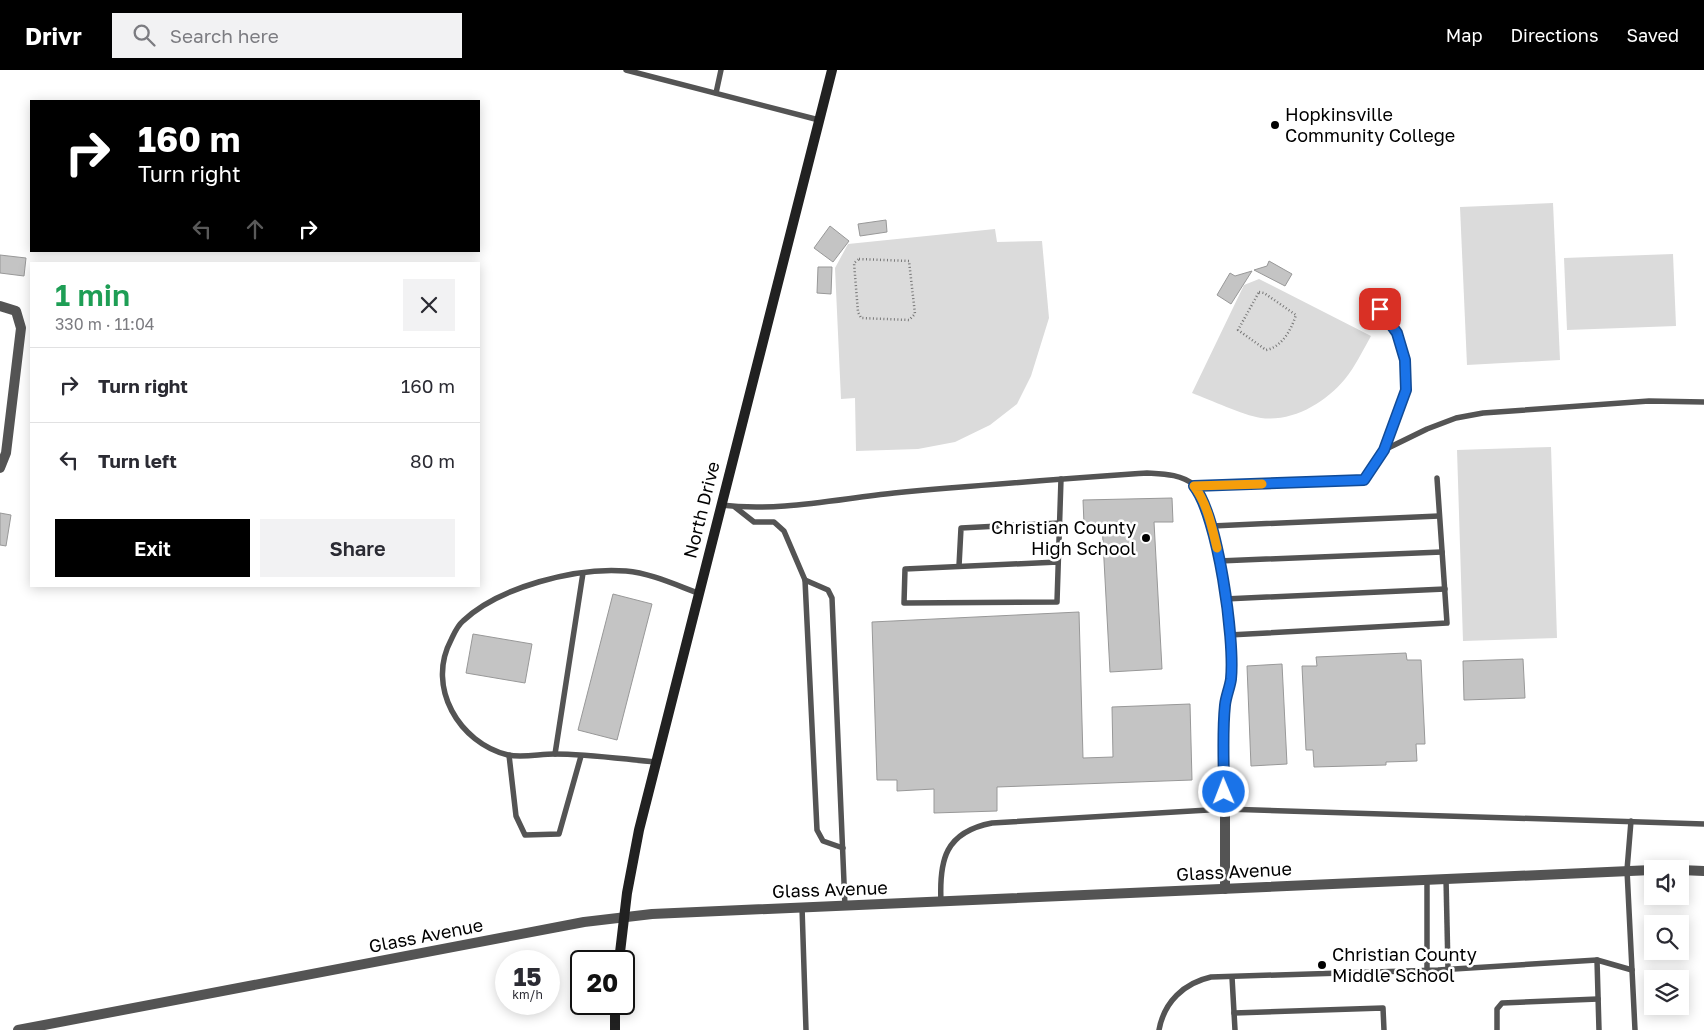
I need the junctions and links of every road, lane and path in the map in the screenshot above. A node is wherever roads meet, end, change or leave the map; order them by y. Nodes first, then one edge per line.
1 (626, 70) edge
2 (722, 70) edge
3 (832, 70) edge
4 (716, 93) junction
5 (819, 120) junction
6 (854, 263) joint
7 (1255, 296) joint
8 (1371, 297) dead end
9 (0, 306) edge
10 (1704, 402) edge
11 (1384, 450) junction
12 (0, 468) edge
13 (1437, 478) dead end
14 (1061, 479) junction
15 (1194, 486) junction
16 (720, 505) junction
17 (735, 506) junction
18 (1440, 516) junction
19 (1060, 523) junction
20 (1212, 526) junction
21 (1442, 552) junction
22 (1220, 560) junction
23 (1058, 562) junction
24 (959, 566) junction
25 (583, 573) junction
26 (805, 580) junction
27 (1445, 589) junction
28 (698, 593) junction
29 (1225, 600) junction
30 (1229, 635) junction
31 (556, 754) junction
32 (509, 755) junction
33 (581, 756) junction
34 (656, 762) junction
35 (1225, 809) junction
36 (1630, 821) junction
37 (1704, 824) edge
38 (843, 848) junction
39 (1627, 870) junction
40 (1644, 870) edge
41 (1689, 870) edge
42 (1704, 871) edge
43 (1446, 878) junction
44 (1427, 879) junction
45 (1225, 889) junction
46 (941, 902) junction
47 (845, 906) junction
48 (802, 907) junction
49 (623, 917) junction
50 (620, 950) edge
51 (1597, 960) junction
52 (1448, 969) junction
53 (1426, 970) junction
54 (1632, 970) junction
55 (1232, 977) junction
56 (1598, 999) junction
57 (1234, 1013) junction
58 (616, 1015) edge
59 (68, 1025) edge
60 (18, 1030) edge
61 (615, 1030) edge
62 (806, 1030) edge
63 (1159, 1030) edge
64 (1235, 1030) edge
65 (1384, 1030) edge
66 (1497, 1030) edge
67 (1599, 1030) edge
68 (1635, 1030) edge

1 - 4 lane
2 - 4 lane
3 - 5 main road, North Drive
4 - 5 lane
5 - 16 main road, North Drive
6 - 6 path
7 - 7 path
8 - 11 lane
9 - 12 street
10 - 11 lane
11 - 15 lane
13 - 18 lane
14 - 15 lane
14 - 17 lane
14 - 19 lane
15 - 20 lane
16 - 17 lane
16 - 28 main road, North Drive
17 - 26 lane
18 - 20 lane
18 - 21 lane
19 - 23 lane
19 - 24 lane
20 - 22 lane
21 - 22 lane
21 - 27 lane
22 - 29 lane
23 - 24 lane
23 - 24 lane
25 - 28 lane
25 - 31 lane
25 - 32 lane
26 - 38 lane
26 - 38 lane
27 - 29 lane
27 - 30 lane
28 - 34 main road, North Drive
29 - 30 lane
30 - 35 lane
31 - 32 lane
31 - 33 lane
32 - 33 lane
33 - 34 lane
34 - 49 main road, North Drive
35 - 36 lane
35 - 45 street
35 - 46 lane
36 - 37 lane
36 - 39 lane
38 - 47 lane
39 - 40 street, Glass Avenue
39 - 43 street, Glass Avenue
39 - 54 lane
41 - 42 street
43 - 44 street, Glass Avenue
43 - 52 lane
44 - 45 street, Glass Avenue
44 - 53 lane
45 - 46 street, Glass Avenue
46 - 47 street, Glass Avenue
47 - 48 street, Glass Avenue
48 - 49 street, Glass Avenue
48 - 62 lane
49 - 50 main road, North Drive
49 - 59 street, Glass Avenue
51 - 52 lane
51 - 54 lane
51 - 56 lane
52 - 53 lane
53 - 55 lane
54 - 68 lane
55 - 57 lane
55 - 63 lane
56 - 66 lane
56 - 67 lane
57 - 64 lane
57 - 65 lane
58 - 61 main road
59 - 60 street, Glass Avenue

